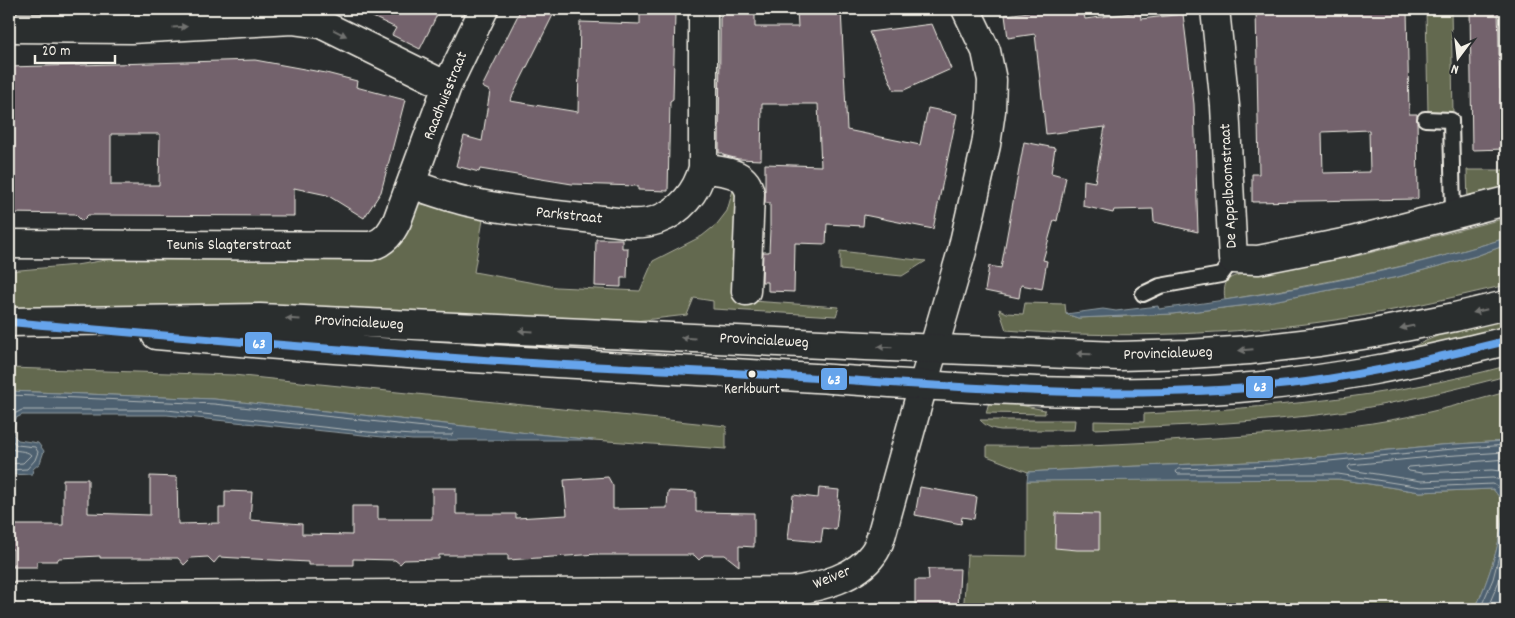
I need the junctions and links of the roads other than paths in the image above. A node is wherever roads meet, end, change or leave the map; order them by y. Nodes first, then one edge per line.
1 (484, 9) edge
2 (703, 9) edge
3 (966, 9) edge
4 (1215, 9) edge
5 (9, 28) edge
6 (447, 86) junction
7 (1425, 120) dead end
8 (703, 168) junction
9 (411, 184) junction
10 (1506, 201) edge
11 (1453, 214) junction
12 (9, 244) edge
13 (1233, 258) junction
14 (746, 291) dead end
15 (1143, 294) dead end
16 (1506, 305) edge
17 (13, 322) edge
18 (1506, 341) edge
19 (934, 348) junction
20 (923, 385) junction
21 (9, 597) edge

1 - 6 street, Raadhuisstraat
2 - 8 street, Parkstraat
3 - 19 street
4 - 13 street, De Appelboomstraat
5 -> 6 street
6 - 9 street, Raadhuisstraat
7 - 11 lane
8 - 9 street, Parkstraat
8 - 14 street
9 - 12 street, Teunis Slagterstraat
10 - 11 street, De Appelboomstraat
11 - 13 street, De Appelboomstraat
13 - 15 lane
16 -> 19 street, Provincialeweg
19 -> 17 street, Provincialeweg
17 - 20 street, Provincialeweg
18 - 20 street, Provincialeweg
19 - 20 street
20 - 21 street, Weiver

